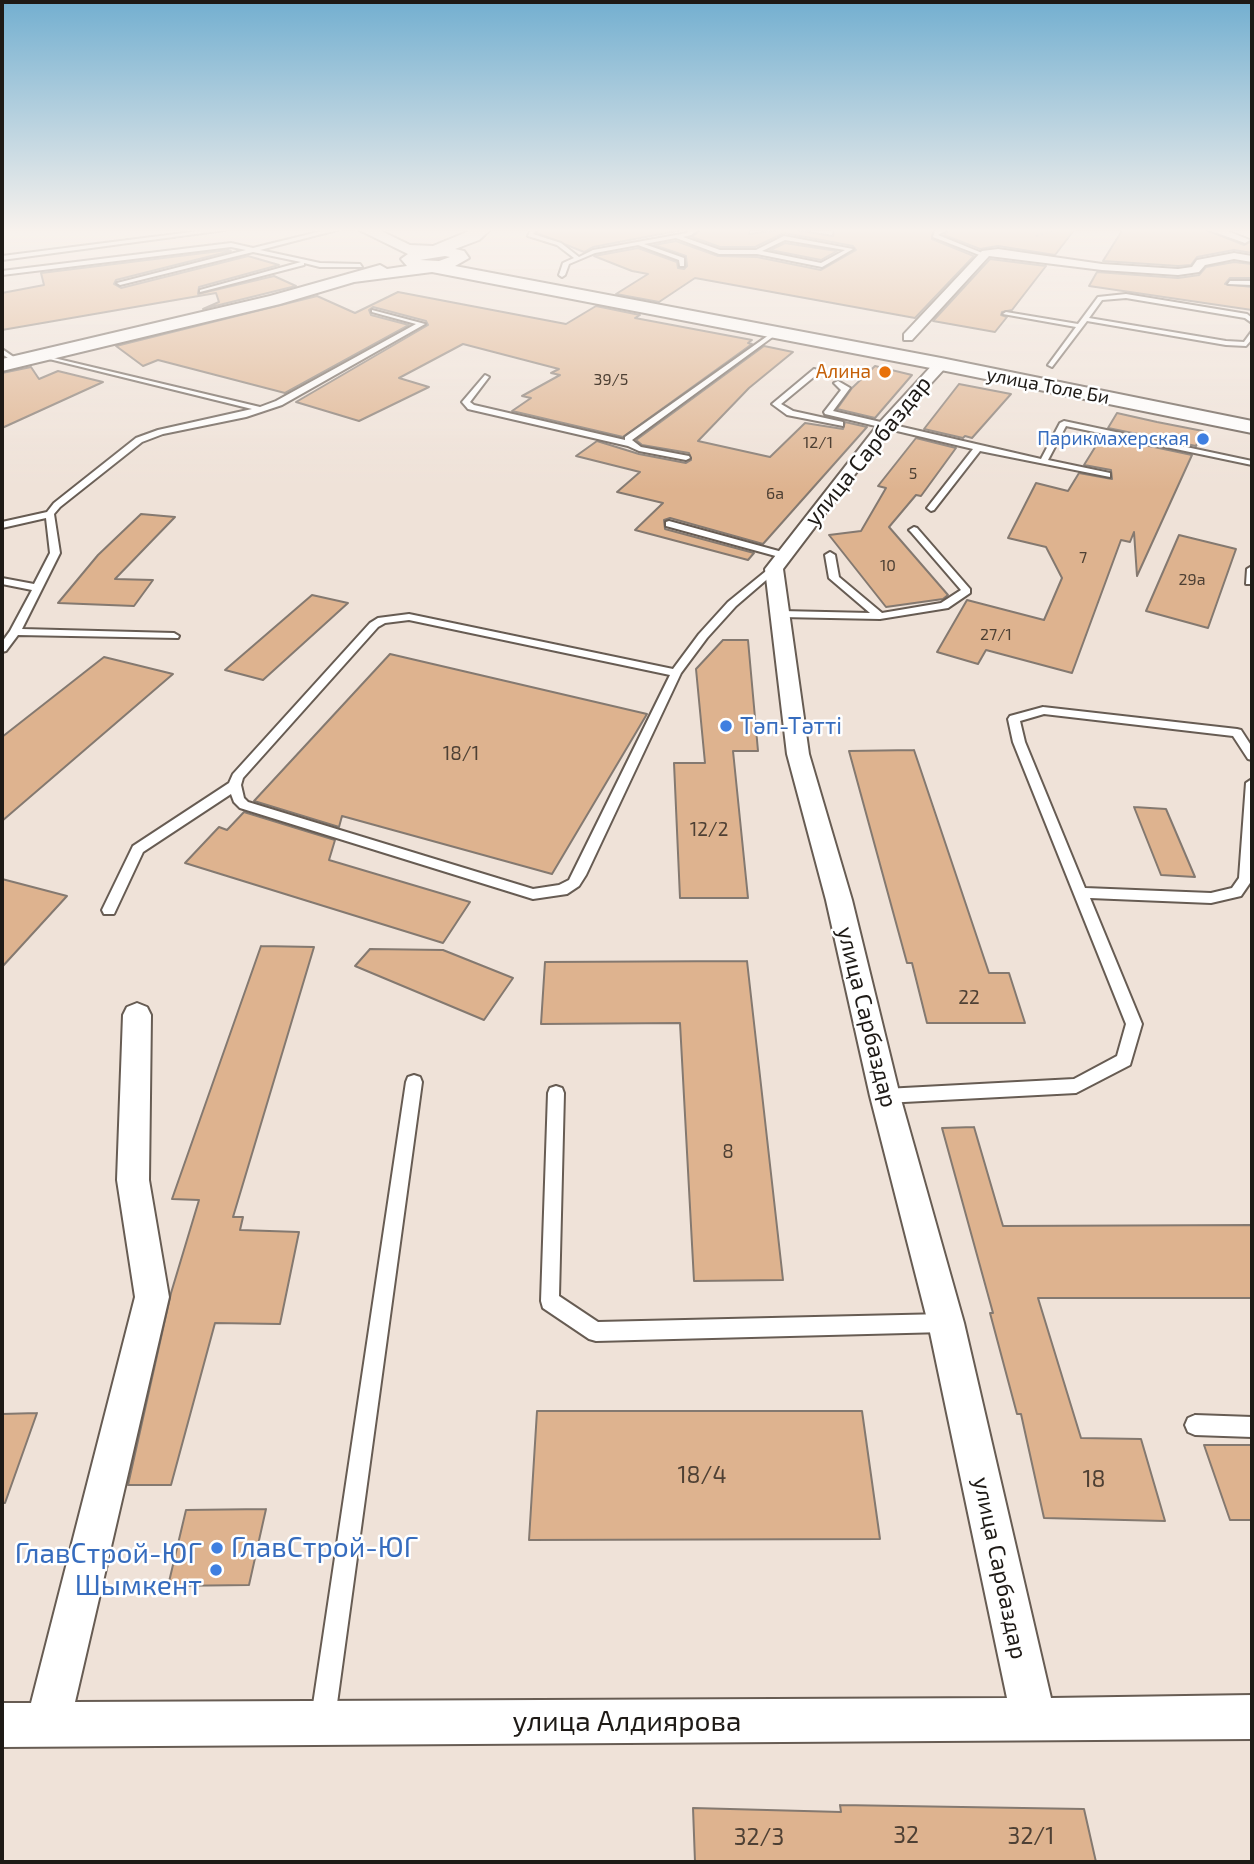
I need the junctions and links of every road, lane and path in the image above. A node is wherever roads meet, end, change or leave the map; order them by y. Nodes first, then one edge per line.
1 (201, 316) edge
2 (392, 316) edge
3 (763, 316) edge
4 (765, 316) edge
5 (922, 316) edge
6 (1017, 316) edge
7 (1087, 316) edge
8 (775, 318) junction
9 (1085, 319) junction
10 (1079, 327) junction
11 (1252, 334) edge
12 (901, 336) joint
13 (942, 351) junction
14 (38, 355) junction
15 (6, 359) edge
16 (1028, 360) dead end
17 (1059, 366) joint
18 (817, 371) dead end
19 (485, 377) dead end
20 (838, 383) dead end
21 (262, 409) junction
22 (1252, 427) edge
23 (882, 429) junction
24 (631, 444) junction
25 (978, 447) junction
26 (686, 458) dead end
27 (1044, 461) junction
28 (1252, 463) edge
29 (1107, 475) dead end
30 (931, 508) dead end
31 (50, 514) junction
32 (669, 524) dead end
33 (2, 525) edge
34 (914, 530) dead end
35 (830, 555) dead end
36 (779, 562) junction
37 (1252, 569) edge
38 (2, 581) edge
39 (1249, 582) dead end
40 (38, 588) junction
41 (780, 614) junction
42 (880, 615) junction
43 (15, 632) junction
44 (174, 636) dead end
45 (2, 649) edge
46 (676, 673) junction
47 (1252, 756) edge
48 (1252, 783) edge
49 (234, 785) junction
50 (1081, 893) junction
51 (109, 910) dead end
52 (137, 1015) dead end
53 (414, 1082) dead end
54 (556, 1093) dead end
55 (885, 1096) junction
56 (946, 1323) junction
57 (1195, 1425) dead end
58 (1252, 1427) edge
59 (1252, 1717) edge
60 (1034, 1720) junction
61 (323, 1723) junction
62 (2, 1725) edge
63 (48, 1725) junction

1 - 14 main road
2 - 21 lane
3 - 8 main road, улица Толе Би
4 - 8 main road, улица Толе Би
5 - 12 street
6 - 10 lane
7 - 9 lane
8 - 13 main road, улица Толе Би
8 - 24 lane
9 - 10 lane
9 - 11 lane
10 - 17 lane
12 - 13 main road, улица Толе Би
13 - 22 main road, улица Толе Би
13 - 23 street, улица Сарбаздар
14 - 15 main road
14 - 21 lane
16 - 17 main road, улица Толе Би
18 - 23 lane
19 - 24 lane
20 - 23 lane
21 - 31 lane
23 - 25 lane
23 - 36 street, улица Сарбаздар
24 - 26 lane
25 - 27 lane
25 - 30 lane
27 - 28 lane
27 - 29 lane
31 - 33 lane
31 - 40 lane
32 - 36 lane
34 - 42 lane
35 - 42 lane
36 - 41 street, улица Сарбаздар
36 - 46 lane
37 - 39 lane
38 - 40 lane
40 - 43 lane
41 - 42 lane
41 - 55 street, улица Сарбаздар
43 - 44 lane
43 - 45 lane
46 - 49 lane
46 - 49 lane
47 - 50 lane
48 - 50 lane
49 - 51 lane
50 - 55 lane
52 - 63 street
53 - 61 lane
54 - 56 lane
55 - 56 street, улица Сарбаздар
56 - 60 street, улица Сарбаздар
57 - 58 lane
59 - 60 street, улица Алдиярова
60 - 61 street, улица Алдиярова
61 - 63 street, улица Алдиярова
62 - 63 street, улица Алдиярова

